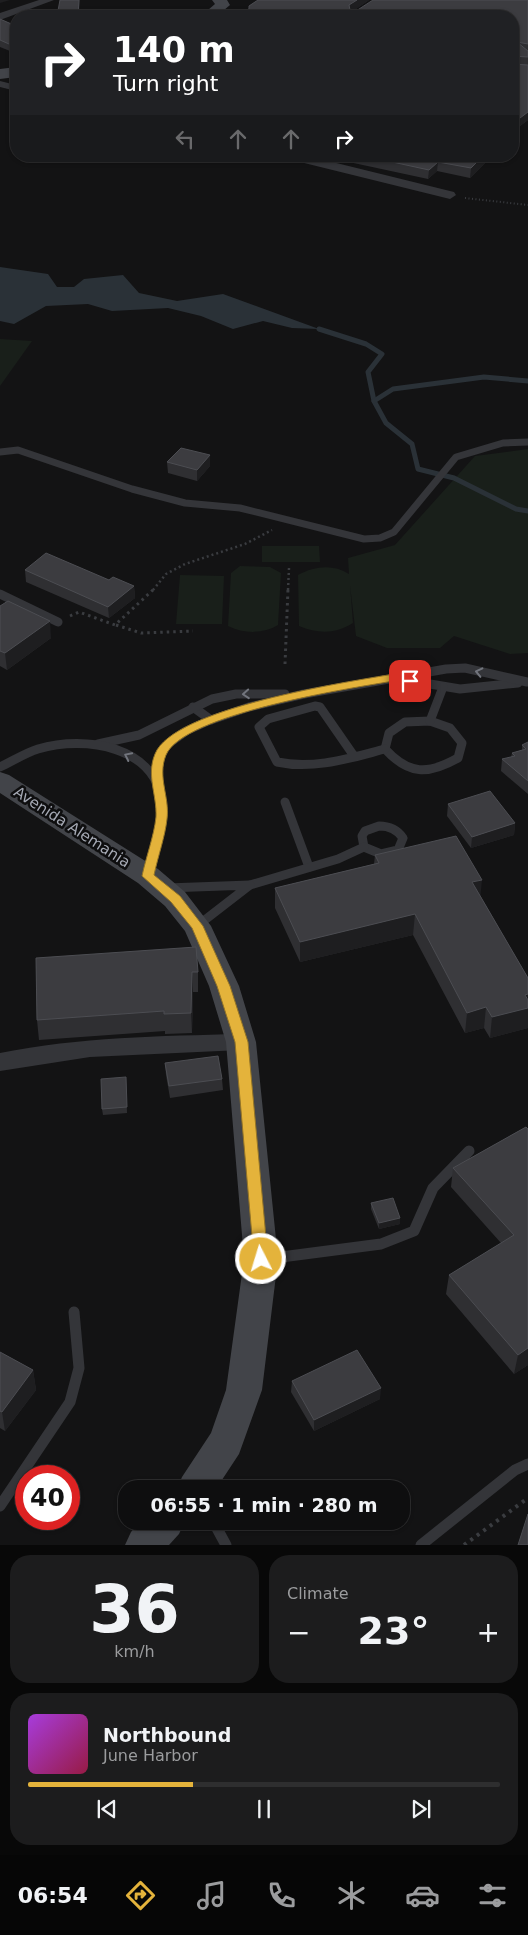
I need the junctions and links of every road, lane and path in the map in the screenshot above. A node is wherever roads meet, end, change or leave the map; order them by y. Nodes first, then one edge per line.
1 (48, 0) edge
2 (26, 10) edge
3 (316, 162) edge
4 (450, 195) joint
5 (528, 205) edge
6 (528, 442) edge
7 (0, 452) edge
8 (290, 520) junction
9 (290, 568) dead end
10 (0, 594) edge
11 (58, 622) joint
12 (115, 625) junction
13 (193, 631) dead end
14 (284, 664) dead end
15 (394, 678) junction
16 (527, 682) edge
17 (443, 687) junction
18 (295, 694) junction
19 (193, 707) junction
20 (210, 720) junction
21 (430, 721) junction
22 (97, 744) junction
23 (385, 749) junction
24 (354, 756) junction
25 (0, 768) edge
26 (156, 779) junction
27 (0, 781) edge
28 (285, 802) dead end
29 (364, 847) dead end
30 (309, 868) junction
31 (155, 882) junction
32 (250, 886) junction
33 (197, 926) junction
34 (241, 1042) junction
35 (0, 1062) edge
36 (469, 1151) dead end
37 (261, 1259) junction
38 (74, 1312) dead end
39 (528, 1464) edge
40 (201, 1480) edge
41 (528, 1498) edge
42 (0, 1506) edge
43 (158, 1530) edge
44 (218, 1530) edge
45 (144, 1545) edge
46 (226, 1545) edge
47 (421, 1545) edge
48 (464, 1545) edge

1 - 2 street
3 - 4 street
4 - 5 path
6 - 8 lane
7 - 8 lane
8 - 12 path
9 - 14 path
10 - 11 lane
11 - 12 path
12 - 13 path
16 -> 15 lane
15 - 17 lane
15 - 18 lane
16 - 17 lane
17 - 21 lane
18 -> 19 lane
18 - 20 lane
19 - 20 lane
19 - 22 lane
20 - 26 lane
21 - 23 lane
21 - 23 lane
22 - 25 lane
26 -> 22 lane
23 - 24 lane
24 - 24 lane
26 - 31 lane
27 - 31 street, Avenida Alemania
28 - 30 lane
29 - 30 lane
30 - 32 lane
31 - 32 lane
31 - 33 street, Avenida Alemania
32 - 33 lane
33 - 34 street, Avenida Alemania
34 - 35 street
34 - 37 street, Avenida Alemania
36 - 37 lane
37 - 40 street, Avenida Alemania
38 - 42 lane
39 - 47 lane
41 - 48 path
43 - 45 street
44 - 46 lane

